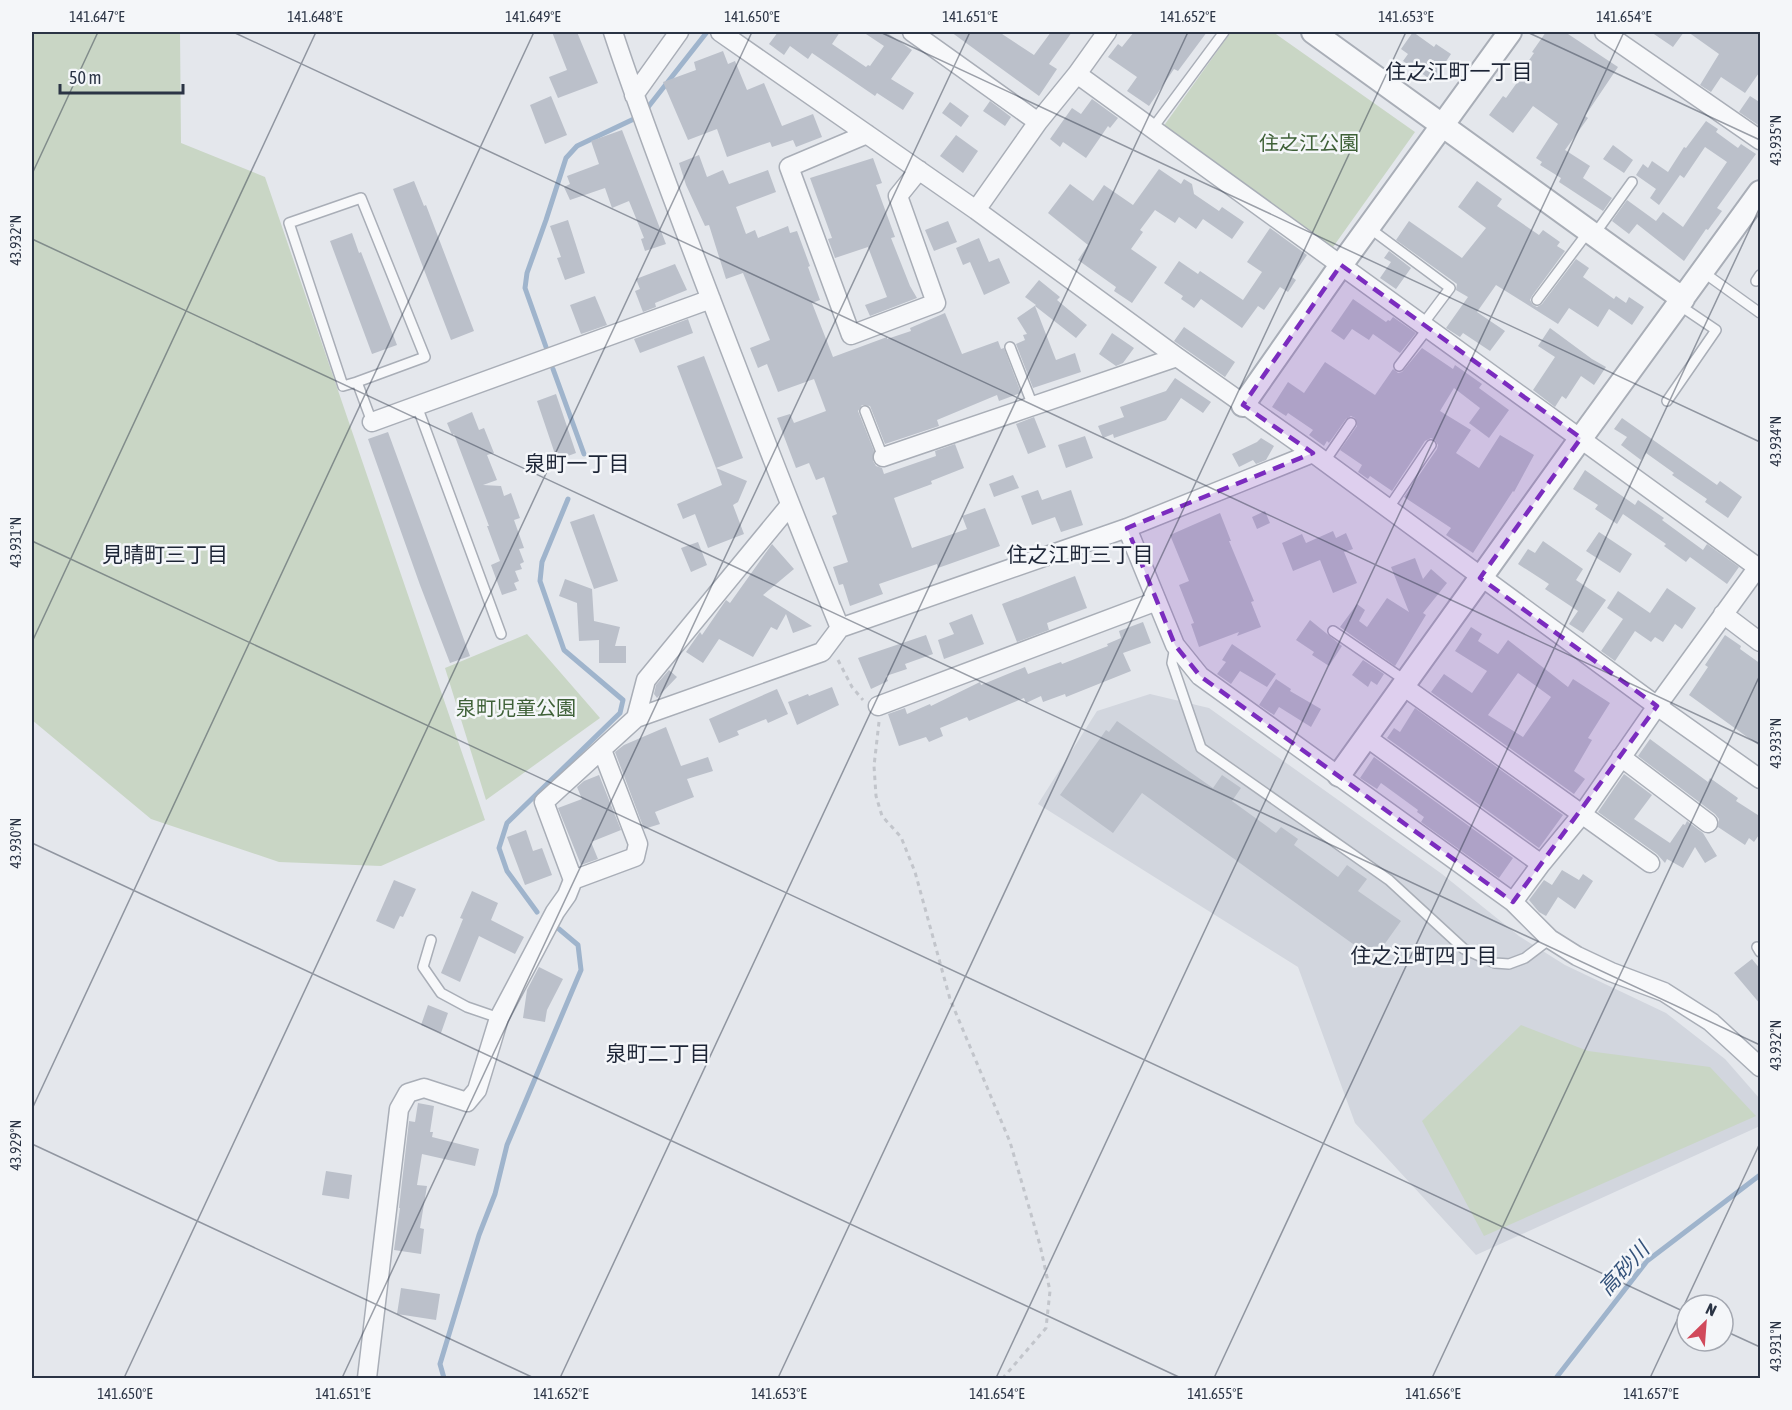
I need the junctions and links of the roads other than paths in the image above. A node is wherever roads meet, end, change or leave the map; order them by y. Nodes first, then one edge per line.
1 (613, 32) edge
2 (679, 32) edge
3 (720, 32) edge
4 (912, 32) edge
5 (1107, 32) edge
6 (1224, 32) edge
7 (1313, 32) edge
8 (1510, 32) edge
9 (1604, 32) edge
10 (1077, 74) junction
11 (634, 95) junction
12 (1038, 122) junction
13 (1442, 126) junction
14 (1152, 129) junction
15 (867, 134) junction
16 (1761, 140) edge
17 (919, 170) junction
18 (1632, 182) dead end
19 (1761, 192) edge
20 (976, 210) junction
21 (1368, 227) junction
22 (1591, 233) junction
23 (1341, 265) junction
24 (1703, 272) junction
25 (711, 299) junction
26 (1537, 300) dead end
27 (1681, 302) junction
28 (1761, 313) edge
29 (1425, 326) junction
30 (1010, 347) dead end
31 (1177, 357) junction
32 (1399, 366) dead end
33 (357, 382) junction
34 (1667, 401) dead end
35 (1243, 405) junction
36 (417, 406) junction
37 (1033, 406) junction
38 (865, 411) dead end
39 (372, 422) joint
40 (1351, 423) dead end
41 (1581, 438) junction
42 (1431, 445) dead end
43 (883, 457) joint
44 (1319, 457) junction
45 (790, 505) junction
46 (1388, 509) junction
47 (1126, 528) junction
48 (1759, 568) edge
49 (1480, 578) junction
50 (1157, 601) junction
51 (1723, 614) junction
52 (1333, 631) dead end
53 (501, 634) dead end
54 (836, 634) junction
55 (1761, 642) edge
56 (1175, 645) junction
57 (1405, 683) junction
58 (878, 706) road end
59 (1657, 706) junction
60 (636, 718) junction
61 (1366, 737) junction
62 (602, 750) junction
63 (1621, 757) junction
64 (1339, 775) junction
65 (1761, 779) edge
66 (1582, 813) junction
67 (1708, 822) dead end
68 (1650, 863) dead end
69 (1541, 864) junction
70 (573, 880) junction
71 (1513, 902) junction
72 (1550, 939) junction
73 (431, 940) dead end
74 (499, 1018) junction
75 (1761, 1067) edge
76 (367, 1378) edge

1 - 11 street
2 - 11 street
3 - 15 street
4 - 12 street
5 - 10 street
6 - 14 lane
7 - 13 street
8 - 13 street
9 - 16 street
10 - 12 street
10 - 14 street
11 - 25 street
12 - 20 street
13 - 21 street
13 - 22 street
14 - 23 street
15 - 17 street
15 - 17 street
17 - 20 street
18 - 22 lane
19 - 24 street
20 - 31 street
21 - 23 street
21 - 29 lane
22 - 26 lane
22 - 27 street
23 - 29 street
23 - 35 street
24 - 27 street
24 - 28 lane
25 - 36 street
25 - 45 street
27 - 34 lane
27 - 41 street
29 - 32 lane
29 - 41 street
30 - 37 lane
31 - 35 street
31 - 37 street
33 - 33 lane
33 - 39 lane
35 - 44 street
36 - 39 street
36 - 53 lane
37 - 43 street
38 - 43 lane
40 - 44 lane
41 - 48 street
41 - 49 street
42 - 46 lane
44 - 46 street
44 - 47 street
45 - 54 street
45 - 60 street
46 - 49 street
47 - 50 street
47 - 54 street
48 - 51 street
49 - 57 street
49 - 59 street
50 - 56 street
50 - 58 street
51 - 55 street
51 - 59 street
52 - 57 lane
54 - 60 street
56 - 64 street
56 - 72 lane
57 - 61 street
57 - 66 street
59 - 63 street
59 - 65 street
60 - 62 street
61 - 64 street
61 - 69 street
62 - 70 street
62 - 70 street
63 - 66 street
63 - 67 street
64 - 71 street
66 - 68 street
66 - 69 street
69 - 71 street
70 - 74 street
71 - 72 street
72 - 75 street
73 - 74 lane
74 - 76 street

